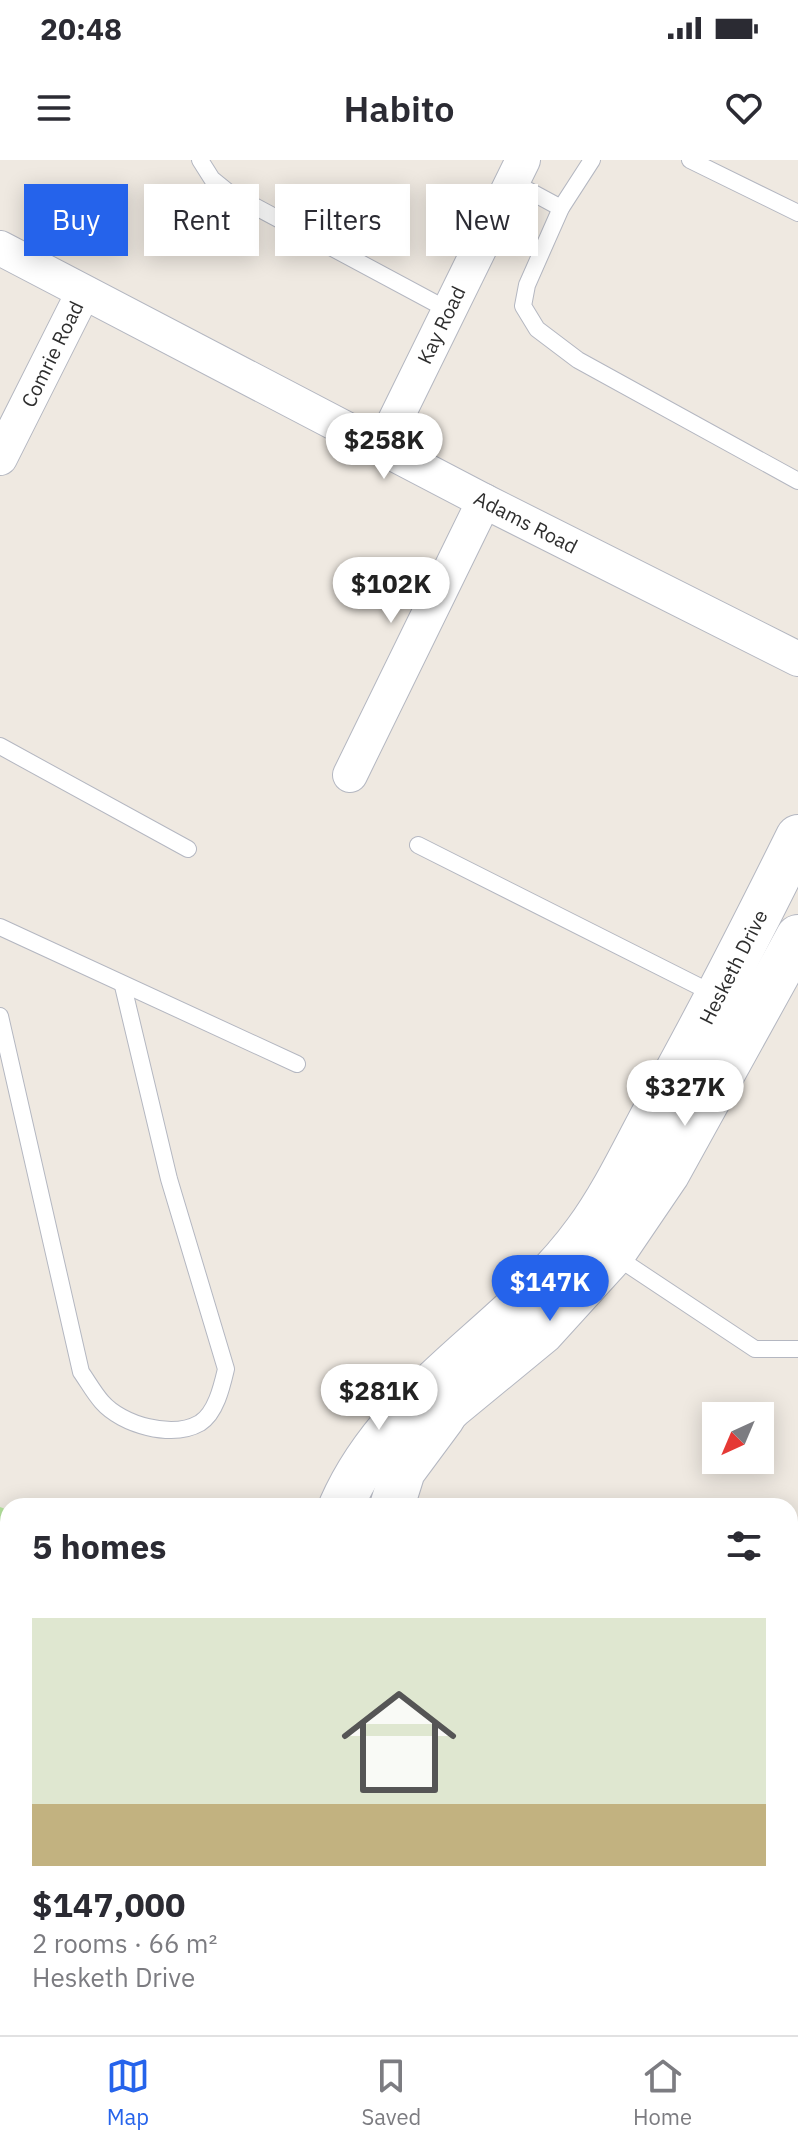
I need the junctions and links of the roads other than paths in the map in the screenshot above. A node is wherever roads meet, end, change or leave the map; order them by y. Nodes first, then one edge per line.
1 (200, 160) edge
2 (592, 160) edge
3 (690, 160) edge
4 (517, 171) edge
5 (561, 208) junction
6 (798, 213) edge
7 (0, 248) edge
8 (83, 293) junction
9 (448, 310) junction
10 (382, 447) junction
11 (0, 458) edge
12 (798, 481) edge
13 (484, 501) junction
14 (798, 659) edge
15 (0, 746) edge
16 (350, 775) dead end
17 (798, 837) edge
18 (418, 845) dead end
19 (188, 849) dead end
20 (0, 927) edge
21 (798, 937) edge
22 (123, 986) junction
23 (737, 1006) junction
24 (0, 1016) edge
25 (297, 1064) dead end
26 (599, 1243) junction
27 (798, 1349) edge
28 (452, 1406) junction
29 (345, 1498) edge
30 (377, 1498) edge
31 (395, 1498) edge

1 - 9 lane
2 - 5 lane
3 - 6 lane
4 - 5 lane
4 - 9 street, Kay Road
5 - 12 lane
7 - 8 street, Adams Road
8 - 10 street, Adams Road
8 - 11 street, Comrie Road
9 - 10 street, Kay Road
10 - 13 street, Adams Road
13 - 14 street, Adams Road
13 - 16 street
15 - 19 lane
17 - 23 street, Hesketh Drive
18 - 23 lane
20 - 22 lane
21 - 23 street, Hesketh Drive
22 - 24 lane
22 - 25 lane
23 - 26 street, Hesketh Drive
26 - 27 lane
26 - 28 street, Hesketh Drive
26 - 29 street, Hesketh Drive
28 - 30 street, Hesketh Drive
28 - 31 street

